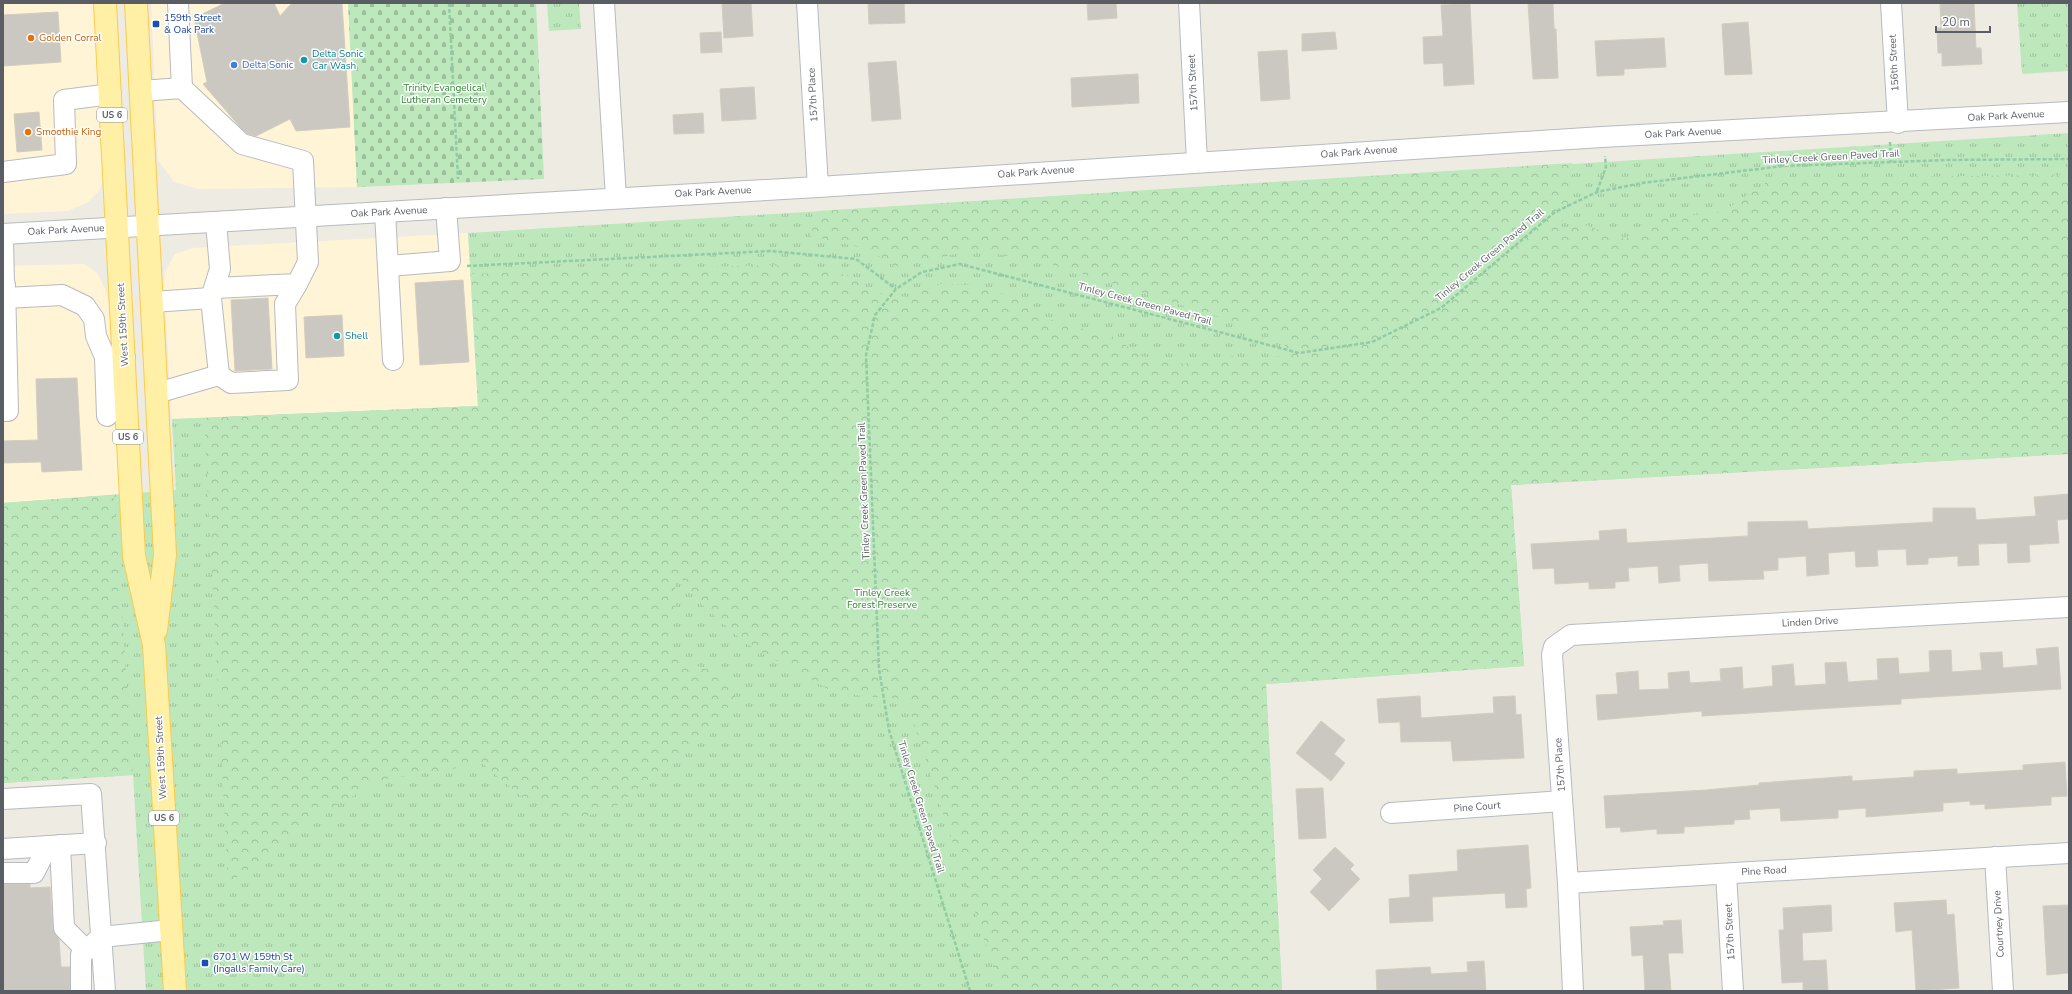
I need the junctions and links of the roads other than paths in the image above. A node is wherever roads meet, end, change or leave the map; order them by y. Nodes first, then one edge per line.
1 (105, 3) edge
2 (136, 3) edge
3 (178, 3) edge
4 (604, 3) edge
5 (808, 3) edge
6 (1188, 3) edge
7 (1891, 3) edge
8 (182, 88) junction
9 (140, 91) junction
10 (110, 94) junction
11 (2069, 112) edge
12 (1898, 123) junction
13 (1197, 162) junction
14 (3, 172) edge
15 (818, 187) junction
16 (616, 198) junction
17 (446, 208) junction
18 (385, 212) junction
19 (305, 216) junction
20 (216, 222) junction
21 (149, 227) junction
22 (118, 228) junction
23 (3, 234) edge
24 (3, 241) edge
25 (389, 266) junction
26 (297, 284) junction
27 (4, 289) edge
28 (213, 293) junction
29 (152, 302) junction
30 (115, 357) junction
31 (393, 360) dead end
32 (219, 375) junction
33 (5, 382) edge
34 (157, 393) junction
35 (3, 411) edge
36 (108, 416) dead end
37 (2069, 607) edge
38 (154, 645) junction
39 (1554, 647) joint
40 (3, 799) edge
41 (1562, 801) junction
42 (1391, 813) dead end
43 (96, 843) junction
44 (54, 845) junction
45 (3, 849) edge
46 (2069, 853) edge
47 (1995, 857) junction
48 (3, 872) edge
49 (1726, 874) junction
50 (1568, 882) junction
51 (171, 930) junction
52 (101, 937) junction
53 (86, 950) junction
54 (81, 991) edge
55 (104, 991) edge
56 (175, 991) edge
57 (1573, 991) edge
58 (1733, 991) edge
59 (2003, 991) edge

1 - 10 main road, West 159th Street / US 6
2 - 9 main road, West 159th Street / US 6
3 - 8 street
4 - 16 street
5 - 15 street, 157th Place
6 - 13 street, 157th Street
7 - 12 street, 156th Street
8 - 9 street
8 - 19 street
9 - 21 main road, West 159th Street / US 6
10 - 14 street
10 - 22 main road, West 159th Street / US 6
11 - 12 street, Oak Park Avenue
12 - 13 street, Oak Park Avenue
13 - 15 street, Oak Park Avenue
15 - 16 street, Oak Park Avenue
16 - 17 street, Oak Park Avenue
17 - 18 street, Oak Park Avenue
17 - 25 street
18 - 19 street, Oak Park Avenue
18 - 25 street
19 - 20 street, Oak Park Avenue
19 - 26 street
20 - 21 street, Oak Park Avenue
20 - 28 street
21 - 22 street, Oak Park Avenue
21 - 29 main road, West 159th Street / US 6
22 - 23 street, Oak Park Avenue
22 - 30 main road, West 159th Street / US 6
24 - 27 street
25 - 31 street
26 - 28 street
26 - 32 street
27 - 30 street
27 - 33 street
28 - 29 street
28 - 32 street
29 - 34 main road, West 159th Street / US 6
30 - 36 street
30 - 38 main road, West 159th Street / US 6
32 - 34 street
33 - 35 street
34 - 38 main road, West 159th Street / US 6
37 - 39 street, Linden Drive
38 - 51 main road, West 159th Street / US 6
39 - 41 street, 157th Place
40 - 43 street
41 - 42 street, Pine Court
41 - 50 street, 157th Place
43 - 44 street
43 - 52 street
44 - 45 street
44 - 48 street
44 - 53 street
46 - 47 street, Pine Road
47 - 49 street, Pine Road
47 - 59 street, Courtney Drive
49 - 50 street, Pine Road
49 - 58 street, 157th Street
50 - 57 street
51 - 52 street
51 - 56 main road, West 159th Street / US 6
52 - 53 street
52 - 55 street
53 - 54 street

